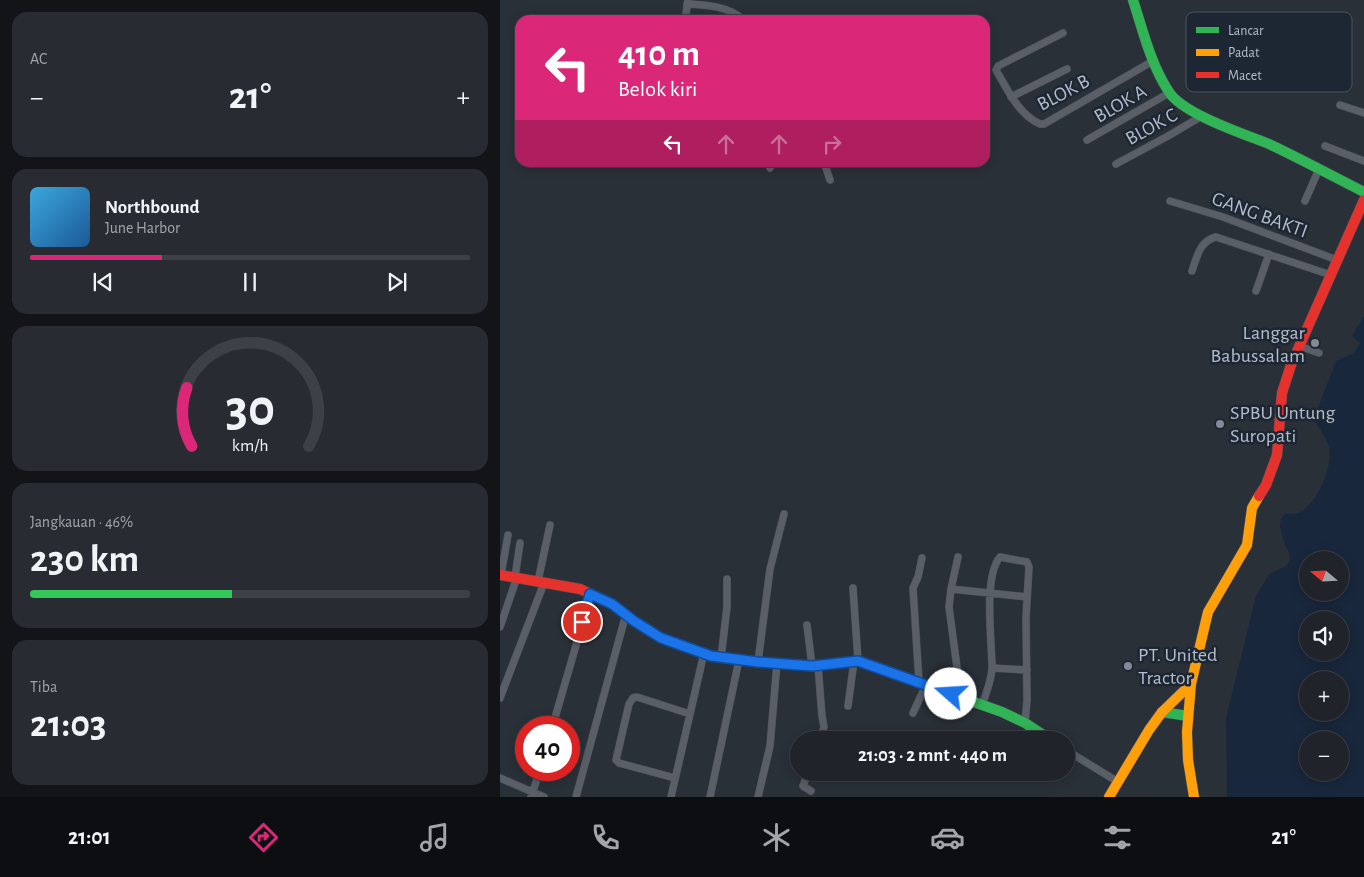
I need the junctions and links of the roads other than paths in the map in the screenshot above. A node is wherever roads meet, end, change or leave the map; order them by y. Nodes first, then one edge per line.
1 (1133, 0) edge
2 (688, 2) edge
3 (686, 15) edge
4 (736, 15) edge
5 (1063, 33) dead end
6 (1152, 61) junction
7 (1068, 69) dead end
8 (1169, 93) junction
9 (1011, 96) junction
10 (1340, 105) dead end
11 (1364, 112) edge
12 (1202, 116) junction
13 (1087, 140) dead end
14 (1325, 146) dead end
15 (1364, 161) edge
16 (1116, 164) dead end
17 (826, 167) edge
18 (1320, 169) junction
19 (830, 180) dead end
20 (1364, 192) edge
21 (1170, 200) dead end
22 (1364, 200) edge
23 (1305, 201) dead end
24 (1269, 254) junction
25 (1337, 260) junction
26 (1192, 271) dead end
27 (1331, 275) junction
28 (1256, 291) dead end
29 (1299, 346) junction
30 (1319, 353) dead end
31 (784, 514) dead end
32 (550, 525) dead end
33 (508, 535) dead end
34 (520, 543) dead end
35 (958, 557) dead end
36 (922, 558) dead end
37 (501, 575) edge
38 (516, 577) junction
39 (727, 579) dead end
40 (541, 582) junction
41 (853, 588) dead end
42 (951, 589) junction
43 (590, 594) junction
44 (990, 594) junction
45 (1028, 597) junction
46 (626, 614) junction
47 (807, 625) dead end
48 (500, 627) edge
49 (704, 653) junction
50 (721, 658) junction
51 (739, 660) junction
52 (856, 661) junction
53 (758, 662) junction
54 (777, 663) junction
55 (815, 665) junction
56 (992, 668) junction
57 (1027, 670) junction
58 (958, 675) dead end
59 (923, 683) junction
60 (1191, 684) junction
61 (500, 698) edge
62 (982, 705) junction
63 (848, 706) dead end
64 (1162, 712) junction
65 (913, 713) dead end
66 (690, 714) junction
67 (555, 716) edge
68 (1188, 716) junction
69 (1024, 723) junction
70 (822, 731) edge
71 (1037, 731) edge
72 (1075, 756) edge
73 (500, 778) edge
74 (675, 778) junction
75 (536, 781) edge
76 (805, 781) edge
77 (1118, 782) junction
78 (811, 792) edge
79 (532, 795) edge
80 (544, 797) edge
81 (576, 797) edge
82 (671, 797) edge
83 (710, 797) edge
84 (758, 797) edge
85 (1109, 797) edge
86 (1194, 797) edge

1 - 6 street
2 - 3 street
2 - 4 street
5 - 9 street, BLOK B
6 - 8 street
6 - 9 street, BLOK B
7 - 9 street
8 - 12 street
8 - 13 street, BLOK A
10 - 11 street
12 - 16 street, BLOK C
12 - 18 street
14 - 15 street
17 - 19 street
18 - 20 street
18 - 23 street
21 - 25 street, GANG BAKTI
22 - 25 street
24 - 26 street
24 - 27 street
24 - 28 street
25 - 27 street
27 - 29 street
29 - 30 street
29 - 60 street
31 - 53 street
32 - 40 street
33 - 37 street
34 - 38 street
35 - 42 street
36 - 59 street
37 - 38 street
38 - 40 street
38 - 48 street
39 - 50 street
40 - 43 street
40 - 61 street
41 - 52 street
42 - 44 street
42 - 58 street
43 - 46 street
43 - 67 street
44 - 45 street
44 - 45 street
44 - 56 street
45 - 57 street
46 - 49 street
46 - 81 street
47 - 55 street
49 - 50 street
49 - 66 street
50 - 51 street
51 - 53 street
51 - 83 street
52 - 55 street
52 - 59 street
52 - 63 street
53 - 54 street
54 - 55 street
54 - 84 street
55 - 70 street
56 - 57 street
56 - 62 street
57 - 69 street
59 - 62 street
59 - 65 street
60 - 64 street
60 - 68 street
62 - 69 street
64 - 68 street
64 - 77 street
66 - 74 street
66 - 74 street
68 - 86 street
69 - 71 street
72 - 77 street
73 - 79 street
74 - 82 street
75 - 79 street
76 - 78 street
77 - 85 street
79 - 80 street

